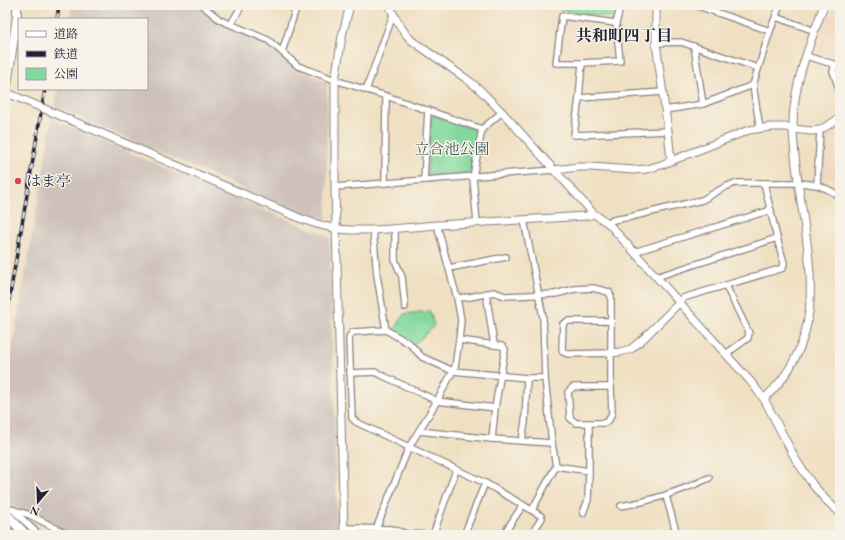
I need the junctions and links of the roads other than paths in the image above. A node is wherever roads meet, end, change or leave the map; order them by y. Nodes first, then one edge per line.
1 (17, 5) edge
2 (202, 5) edge
3 (242, 5) edge
4 (297, 5) edge
5 (350, 5) edge
6 (621, 5) edge
7 (656, 5) edge
8 (695, 5) edge
9 (780, 5) edge
10 (824, 5) edge
11 (391, 8) edge
12 (776, 17) junction
13 (616, 23) junction
14 (231, 24) junction
15 (770, 31) junction
16 (815, 31) junction
17 (656, 43) junction
18 (694, 46) junction
19 (282, 52) junction
20 (806, 56) junction
21 (582, 63) junction
22 (838, 66) edge
23 (758, 68) junction
24 (335, 80) junction
25 (753, 85) junction
26 (366, 90) junction
27 (663, 92) junction
28 (840, 92) edge
29 (5, 94) edge
30 (386, 96) junction
31 (579, 98) junction
32 (703, 104) junction
33 (428, 110) junction
34 (665, 110) junction
35 (502, 112) junction
36 (840, 118) edge
37 (482, 128) junction
38 (760, 129) junction
39 (793, 129) junction
40 (820, 130) junction
41 (668, 131) junction
42 (671, 161) junction
43 (554, 170) junction
44 (473, 177) junction
45 (424, 180) junction
46 (801, 182) junction
47 (385, 183) junction
48 (764, 183) junction
49 (817, 185) junction
50 (335, 187) junction
51 (840, 196) edge
52 (771, 210) junction
53 (594, 214) junction
54 (524, 220) junction
55 (477, 223) junction
56 (608, 223) junction
57 (437, 225) junction
58 (395, 228) junction
59 (812, 228) dead end
60 (336, 229) junction
61 (373, 230) junction
62 (777, 238) junction
63 (634, 252) junction
64 (506, 256) dead end
65 (449, 268) junction
66 (656, 277) junction
67 (726, 286) junction
68 (486, 293) junction
69 (538, 294) junction
70 (457, 298) junction
71 (680, 303) junction
72 (405, 307) dead end
73 (611, 321) junction
74 (386, 330) junction
75 (459, 340) junction
76 (494, 345) junction
77 (611, 353) junction
78 (726, 354) junction
79 (453, 371) junction
80 (350, 373) junction
81 (501, 376) junction
82 (527, 378) junction
83 (545, 378) junction
84 (792, 378) dead end
85 (611, 387) junction
86 (764, 399) junction
87 (437, 401) junction
88 (495, 408) junction
89 (589, 424) junction
90 (419, 431) junction
91 (492, 438) junction
92 (522, 440) junction
93 (552, 443) junction
94 (409, 447) junction
95 (556, 466) junction
96 (456, 470) junction
97 (589, 471) junction
98 (709, 478) dead end
99 (485, 483) junction
100 (666, 496) junction
101 (523, 505) junction
102 (621, 506) dead end
103 (532, 510) junction
104 (583, 513) dead end
105 (6, 514) edge
106 (840, 514) edge
107 (5, 526) edge
108 (376, 529) junction
109 (344, 532) edge
110 (391, 532) edge
111 (14, 535) edge
112 (26, 535) edge
113 (39, 535) edge
114 (69, 535) edge
115 (432, 535) edge
116 (437, 535) edge
117 (447, 535) edge
118 (464, 535) edge
119 (503, 535) edge
120 (531, 535) edge
121 (677, 535) edge

1 - 29 main road
2 - 14 street
3 - 14 street
4 - 19 street
5 - 24 street
6 - 13 street
7 - 17 street
8 - 15 street
9 - 12 street
10 - 16 street
11 - 26 street
11 - 35 street
12 - 15 street
12 - 16 street
13 - 21 street
13 - 21 street
14 - 19 street
15 - 23 street
16 - 20 street
17 - 18 street
17 - 27 street
18 - 23 street
18 - 32 street
19 - 24 street
20 - 22 street
20 - 39 street
21 - 31 street
22 - 28 street
23 - 25 street
24 - 26 street
24 - 50 street
25 - 32 street
25 - 38 street
26 - 30 street
27 - 31 street
27 - 34 street
29 - 60 street, bridge
30 - 33 street
30 - 47 street
31 - 41 street
32 - 34 street
33 - 37 street
33 - 45 street
34 - 41 street
35 - 37 street
35 - 43 street
36 - 40 street
37 - 44 street
38 - 39 street
38 - 42 street
39 - 40 street
39 - 46 street
40 - 49 street
41 - 42 street
42 - 43 street
43 - 44 street
43 - 53 street
44 - 45 street
44 - 55 street
45 - 47 street
46 - 48 street
46 - 49 street
46 - 59 street
47 - 50 street
48 - 52 street
48 - 56 street
49 - 51 street
50 - 60 street
52 - 62 street
52 - 63 street
53 - 54 street
53 - 56 street
54 - 55 street
54 - 69 street
55 - 57 street
56 - 63 street
57 - 58 street
57 - 65 street
58 - 61 street
58 - 72 street
60 - 61 street
60 - 109 street
61 - 74 street
62 - 66 street
62 - 67 street
63 - 66 street
64 - 65 street
65 - 70 street
66 - 71 street
67 - 71 street
67 - 78 street
68 - 69 street
68 - 70 street
68 - 76 street
69 - 73 street
69 - 83 street
70 - 75 street
71 - 77 street
71 - 78 street
73 - 77 street
73 - 77 street
74 - 79 street
74 - 80 street
75 - 76 street
75 - 79 street
76 - 81 street
77 - 85 street
78 - 86 street
79 - 81 street
79 - 87 street
80 - 87 street
80 - 94 street
81 - 82 street
81 - 88 street
82 - 83 street
82 - 92 street
83 - 93 street
84 - 86 street
85 - 89 street
85 - 89 street
86 - 106 street
87 - 88 street
87 - 90 street
88 - 91 street
89 - 97 street
90 - 91 street
90 - 94 street
91 - 92 street
92 - 93 street
93 - 95 street
94 - 96 street
94 - 108 street
95 - 97 street
95 - 103 street
96 - 99 street
96 - 115 street
97 - 104 street
98 - 100 street
99 - 101 street
99 - 118 street
100 - 102 street
100 - 121 street
101 - 103 street
101 - 119 street
103 - 120 street
105 - 112 highway
107 - 111 street
108 - 109 street
108 - 110 street
110 - 115 street
113 - 114 street
116 - 117 street

